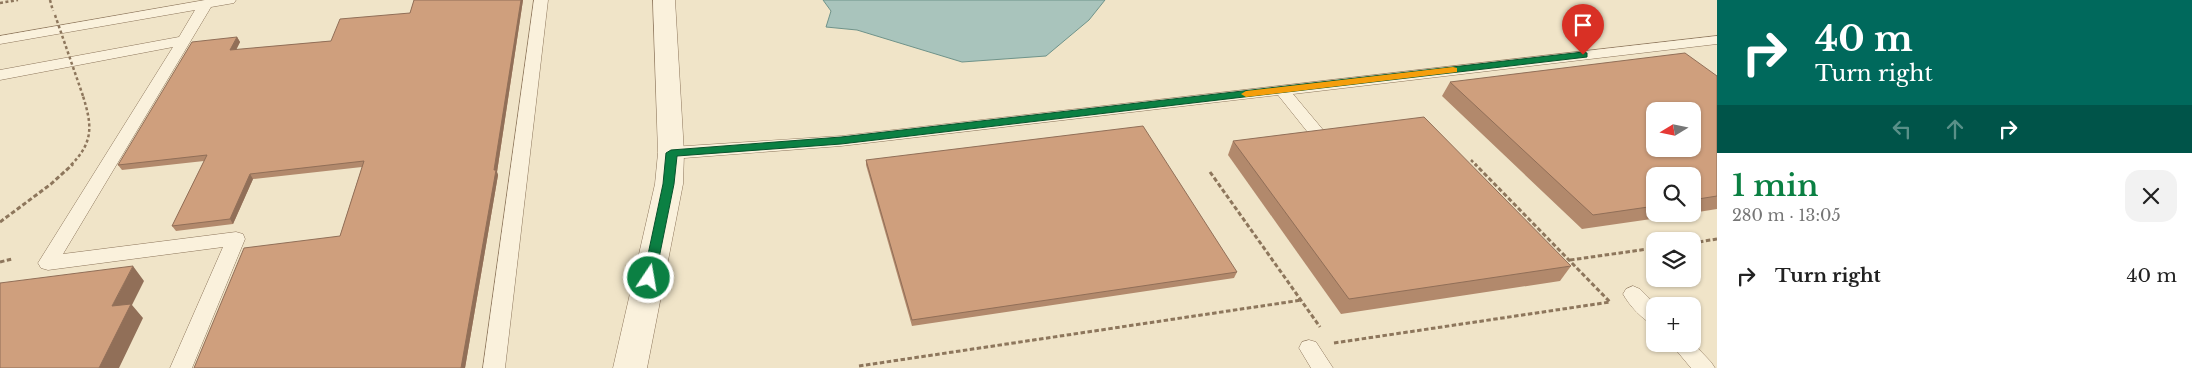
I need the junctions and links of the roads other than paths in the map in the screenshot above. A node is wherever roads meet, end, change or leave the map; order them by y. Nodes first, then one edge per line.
1 (229, 0) edge
2 (541, 0) edge
3 (664, 0) edge
4 (206, 4) junction
5 (0, 40) edge
6 (184, 40) junction
7 (1717, 40) edge
8 (0, 75) edge
9 (1282, 90) junction
10 (1316, 131) edge
11 (671, 153) junction
12 (1633, 294) dead end
13 (1646, 308) edge
14 (1309, 348) dead end
15 (1689, 352) edge
16 (181, 368) edge
17 (494, 368) edge
18 (630, 368) edge
19 (1322, 368) edge
20 (1704, 368) edge

1 - 4 lane
2 - 17 lane
3 - 11 street
4 - 5 lane
4 - 6 lane
6 - 8 lane
6 - 16 lane
7 - 9 lane
9 - 10 lane
9 - 11 lane
11 - 18 street
12 - 13 lane
14 - 19 lane
15 - 20 lane

